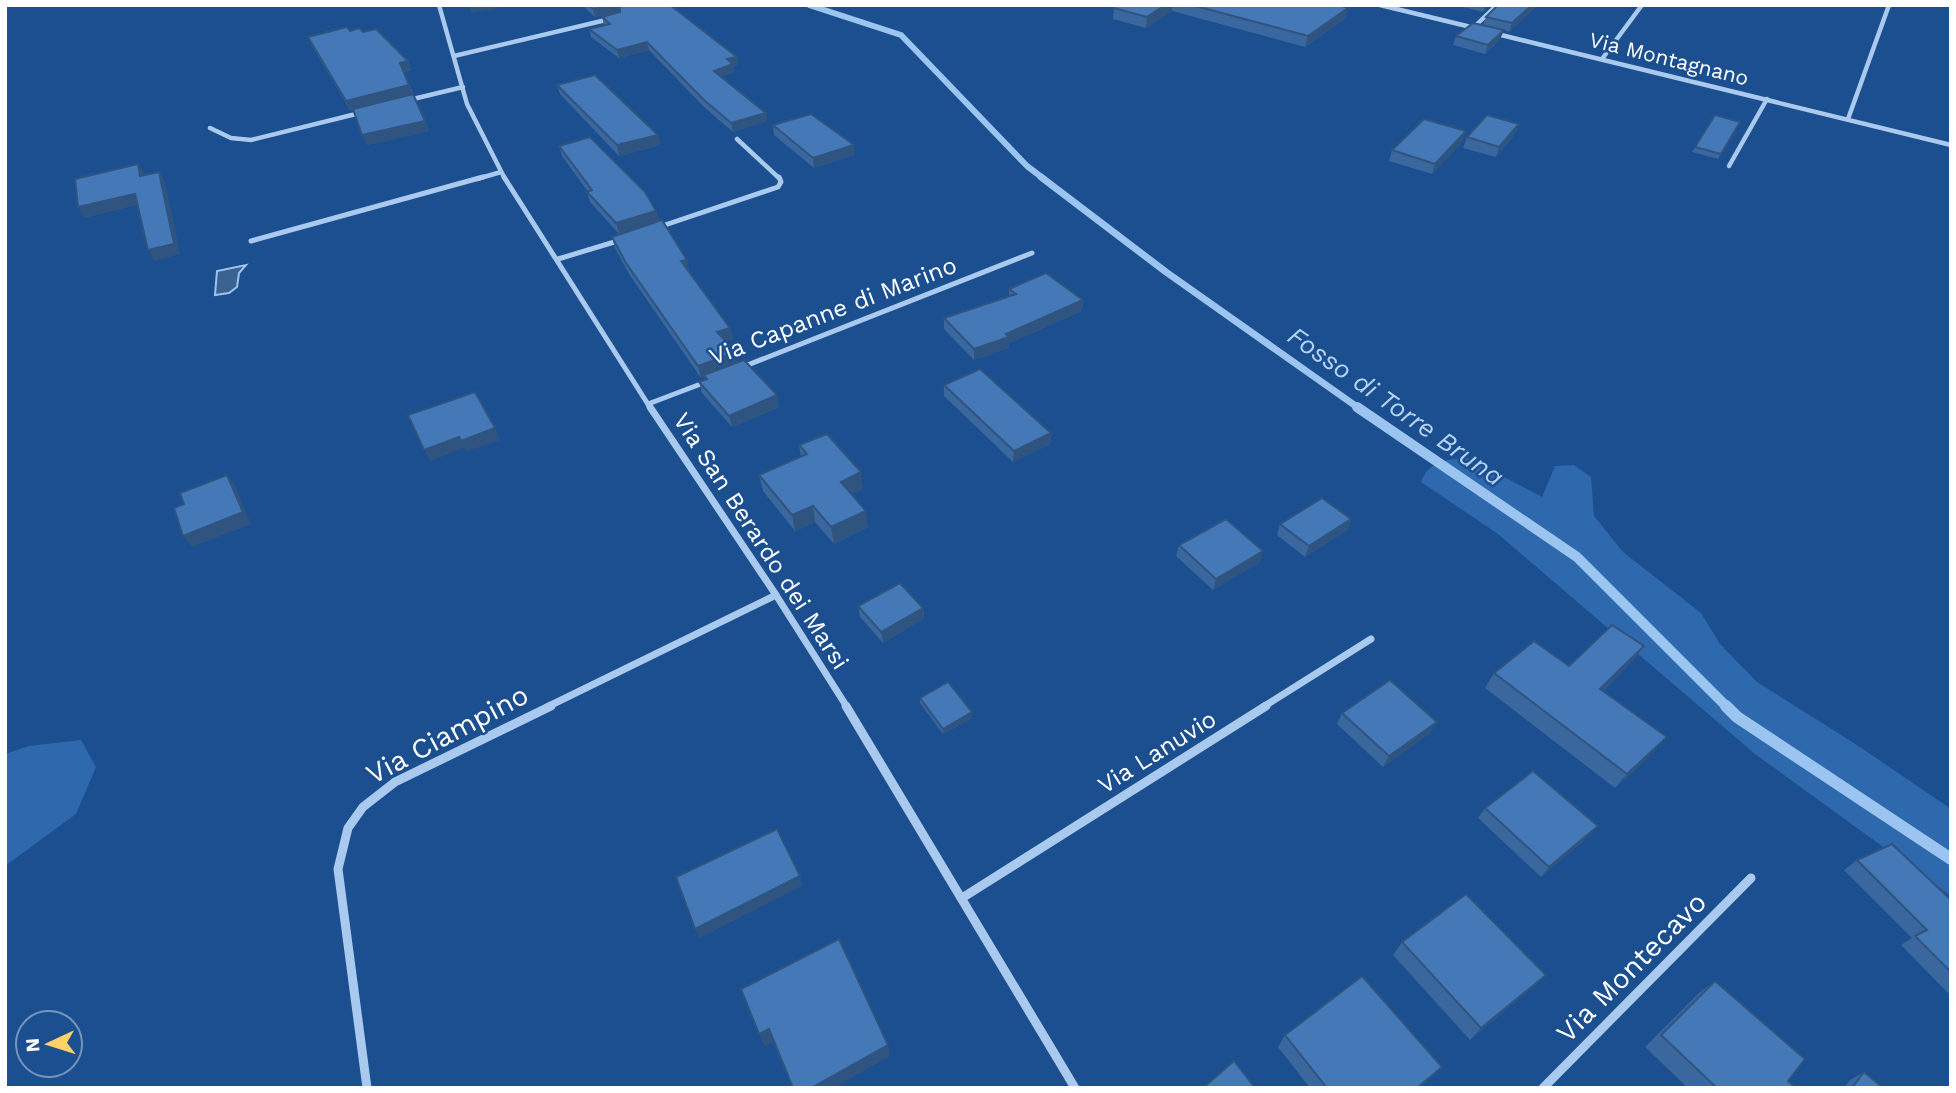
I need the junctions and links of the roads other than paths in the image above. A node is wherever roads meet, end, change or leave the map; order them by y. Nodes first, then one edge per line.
1 (439, 5) edge
2 (1380, 5) edge
3 (1497, 5) edge
4 (1642, 5) edge
5 (1889, 5) edge
6 (619, 16) edge
7 (1474, 28) junction
8 (454, 56) junction
9 (1602, 59) junction
10 (463, 87) junction
11 (1768, 99) junction
12 (399, 103) edge
13 (373, 109) edge
14 (1848, 119) junction
15 (210, 128) dead end
16 (737, 139) dead end
17 (1951, 145) edge
18 (1729, 166) dead end
19 (502, 172) junction
20 (651, 230) edge
21 (625, 238) edge
22 (251, 241) dead end
23 (1032, 253) dead end
24 (558, 259) junction
25 (737, 369) edge
26 (712, 379) edge
27 (648, 404) junction
28 (776, 595) junction
29 (1371, 639) dead end
30 (1751, 878) dead end
31 (962, 898) junction
32 (367, 1088) edge
33 (1075, 1088) edge
34 (1543, 1088) edge

1 - 8 street, Via San Berardo dei Marsi
2 - 7 street, Via Montagnano
3 - 7 street
4 - 9 street
5 - 14 street
6 - 8 street
7 - 9 street, Via Montagnano
8 - 10 street, Via San Berardo dei Marsi
9 - 11 street, Via Montagnano
10 - 12 street
10 - 19 street, Via San Berardo dei Marsi
11 - 14 street, Via Montagnano
11 - 18 street
13 - 15 street
14 - 17 street, Via Montagnano
16 - 20 street
19 - 22 street
19 - 24 street, Via San Berardo dei Marsi
21 - 24 street
23 - 25 street, Via Capanne di Marino
24 - 27 street, Via San Berardo dei Marsi
26 - 27 street, Via Capanne di Marino
27 - 28 street, Via San Berardo dei Marsi
28 - 31 street, Via San Berardo dei Marsi
28 - 32 street, Via Ciampino
29 - 31 street, Via Lanuvio
30 - 34 street, Via Montecavo
31 - 33 street, Via San Berardo dei Marsi

